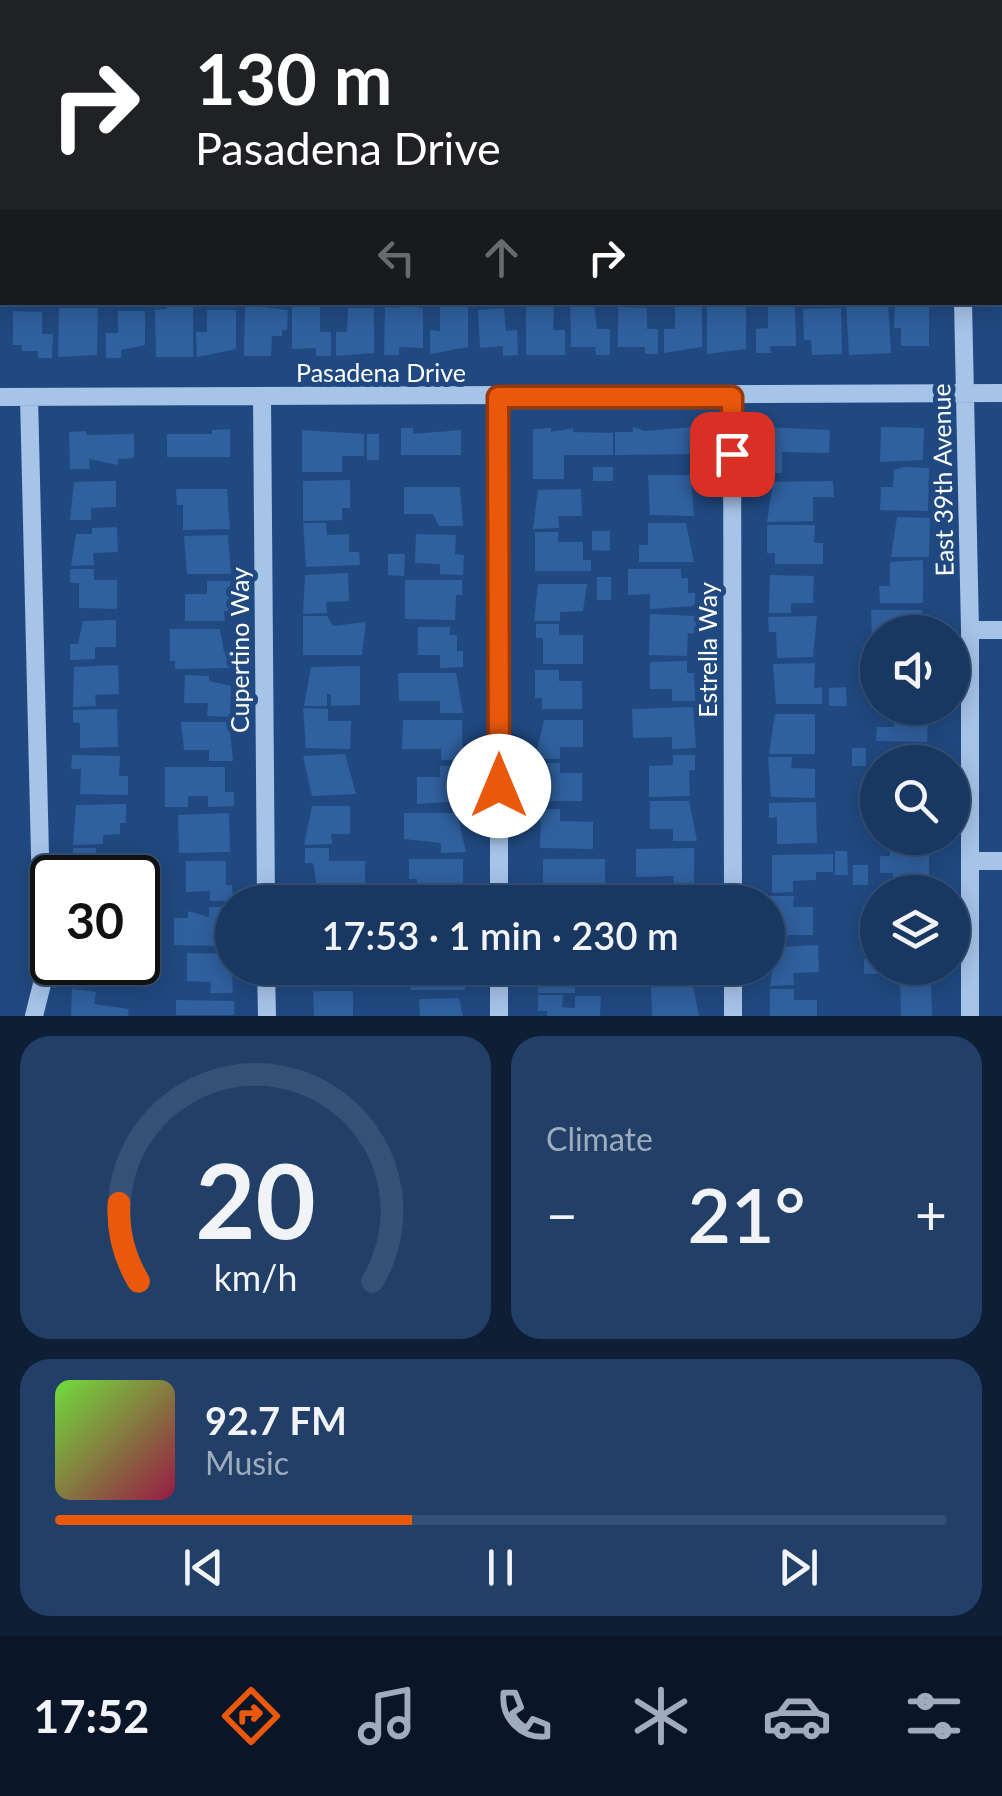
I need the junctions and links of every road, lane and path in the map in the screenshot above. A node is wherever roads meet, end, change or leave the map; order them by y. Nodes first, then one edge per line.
1 (963, 305) edge
2 (964, 393) junction
3 (1002, 393) edge
4 (262, 396) junction
5 (29, 397) junction
6 (498, 397) junction
7 (732, 397) junction
8 (0, 398) edge
9 (970, 615) edge
10 (970, 630) edge
11 (1002, 630) edge
12 (970, 725) edge
13 (970, 861) junction
14 (1002, 861) edge
15 (266, 885) edge
16 (499, 885) edge
17 (733, 885) edge
18 (266, 985) edge
19 (499, 985) edge
20 (733, 985) edge
21 (34, 1016) edge
22 (266, 1016) edge
23 (499, 1016) edge
24 (733, 1016) edge
25 (970, 1016) edge

1 - 2 street, East 39th Avenue
2 - 3 street, Pasadena Drive
2 - 7 street, Pasadena Drive
2 - 9 street, East 39th Avenue
4 - 5 street, Pasadena Drive
4 - 6 street, Pasadena Drive
4 - 15 street, Cupertino Way
5 - 8 street, Pasadena Drive
5 - 21 street
6 - 7 street, Pasadena Drive
6 - 16 street
7 - 17 street, Estrella Way
10 - 11 street
12 - 13 street, East 39th Avenue
13 - 14 street
13 - 25 street, East 39th Avenue
18 - 22 street
19 - 23 street
20 - 24 street

